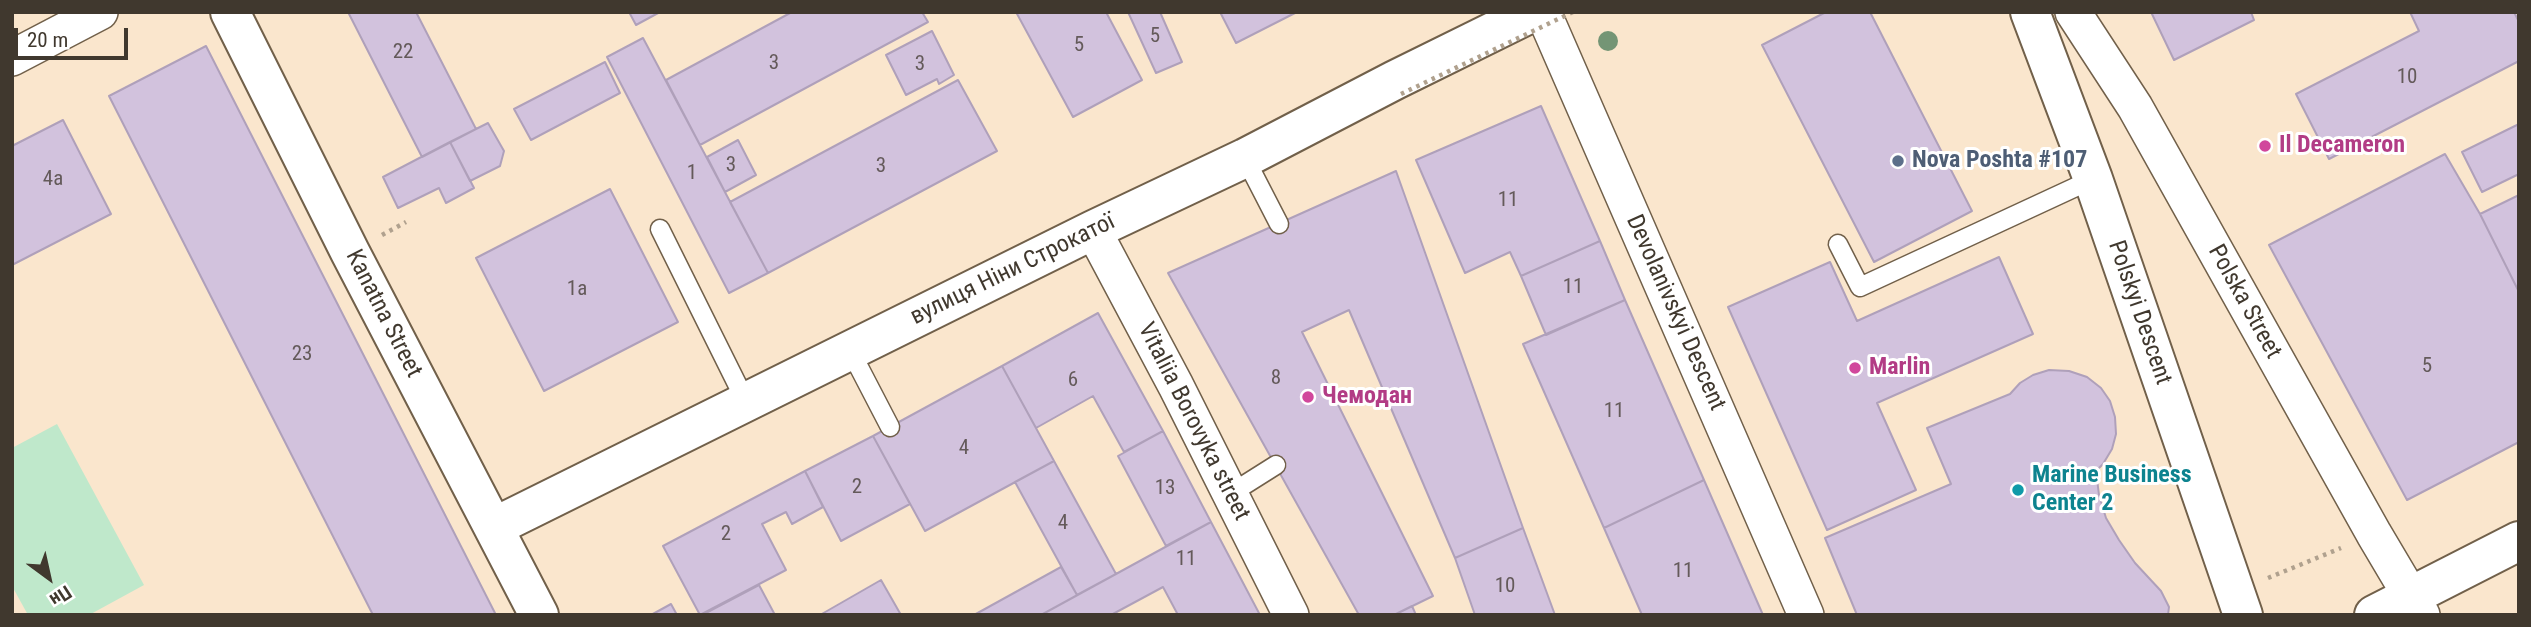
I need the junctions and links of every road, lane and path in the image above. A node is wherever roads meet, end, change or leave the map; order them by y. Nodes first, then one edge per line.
1 (100, 12) edge
2 (230, 12) edge
3 (1533, 12) edge
4 (1543, 12) edge
5 (1573, 12) edge
6 (2030, 12) edge
7 (2073, 12) edge
8 (12, 58) edge
9 (1398, 87) junction
10 (1245, 158) junction
11 (2093, 179) junction
12 (1279, 224) dead end
13 (660, 229) dead end
14 (1093, 230) junction
15 (1838, 244) dead end
16 (850, 349) junction
17 (746, 402) junction
18 (890, 427) dead end
19 (1276, 465) dead end
20 (1230, 494) junction
21 (494, 527) junction
22 (2374, 534) junction
23 (2519, 541) edge
24 (2239, 603) edge
25 (2416, 605) edge
26 (539, 615) edge
27 (1292, 615) edge
28 (1806, 615) edge
29 (2374, 615) edge

1 - 8 street
2 - 21 street, Kanatna Street
3 - 9 street, вулиця Ніни Строкатої
4 - 28 street, Devolanivskyi Descent
5 - 9 path, bridge
6 - 11 street, Polskyi Descent
7 - 22 street, Polska Street
9 - 10 street, вулиця Ніни Строкатої
10 - 12 lane
10 - 14 street, вулиця Ніни Строкатої
11 - 15 lane
11 - 24 street, Polskyi Descent
13 - 17 lane
14 - 16 street, вулиця Ніни Строкатої
14 - 20 street, Vitaliia Borovyka street
16 - 17 street, вулиця Ніни Строкатої
16 - 18 lane
17 - 21 street, вулиця Ніни Строкатої
19 - 20 lane
20 - 27 street, Vitaliia Borovyka street
21 - 26 street, Kanatna Street
22 - 24 path
22 - 25 street, Polska Street
23 - 25 street
25 - 29 street

